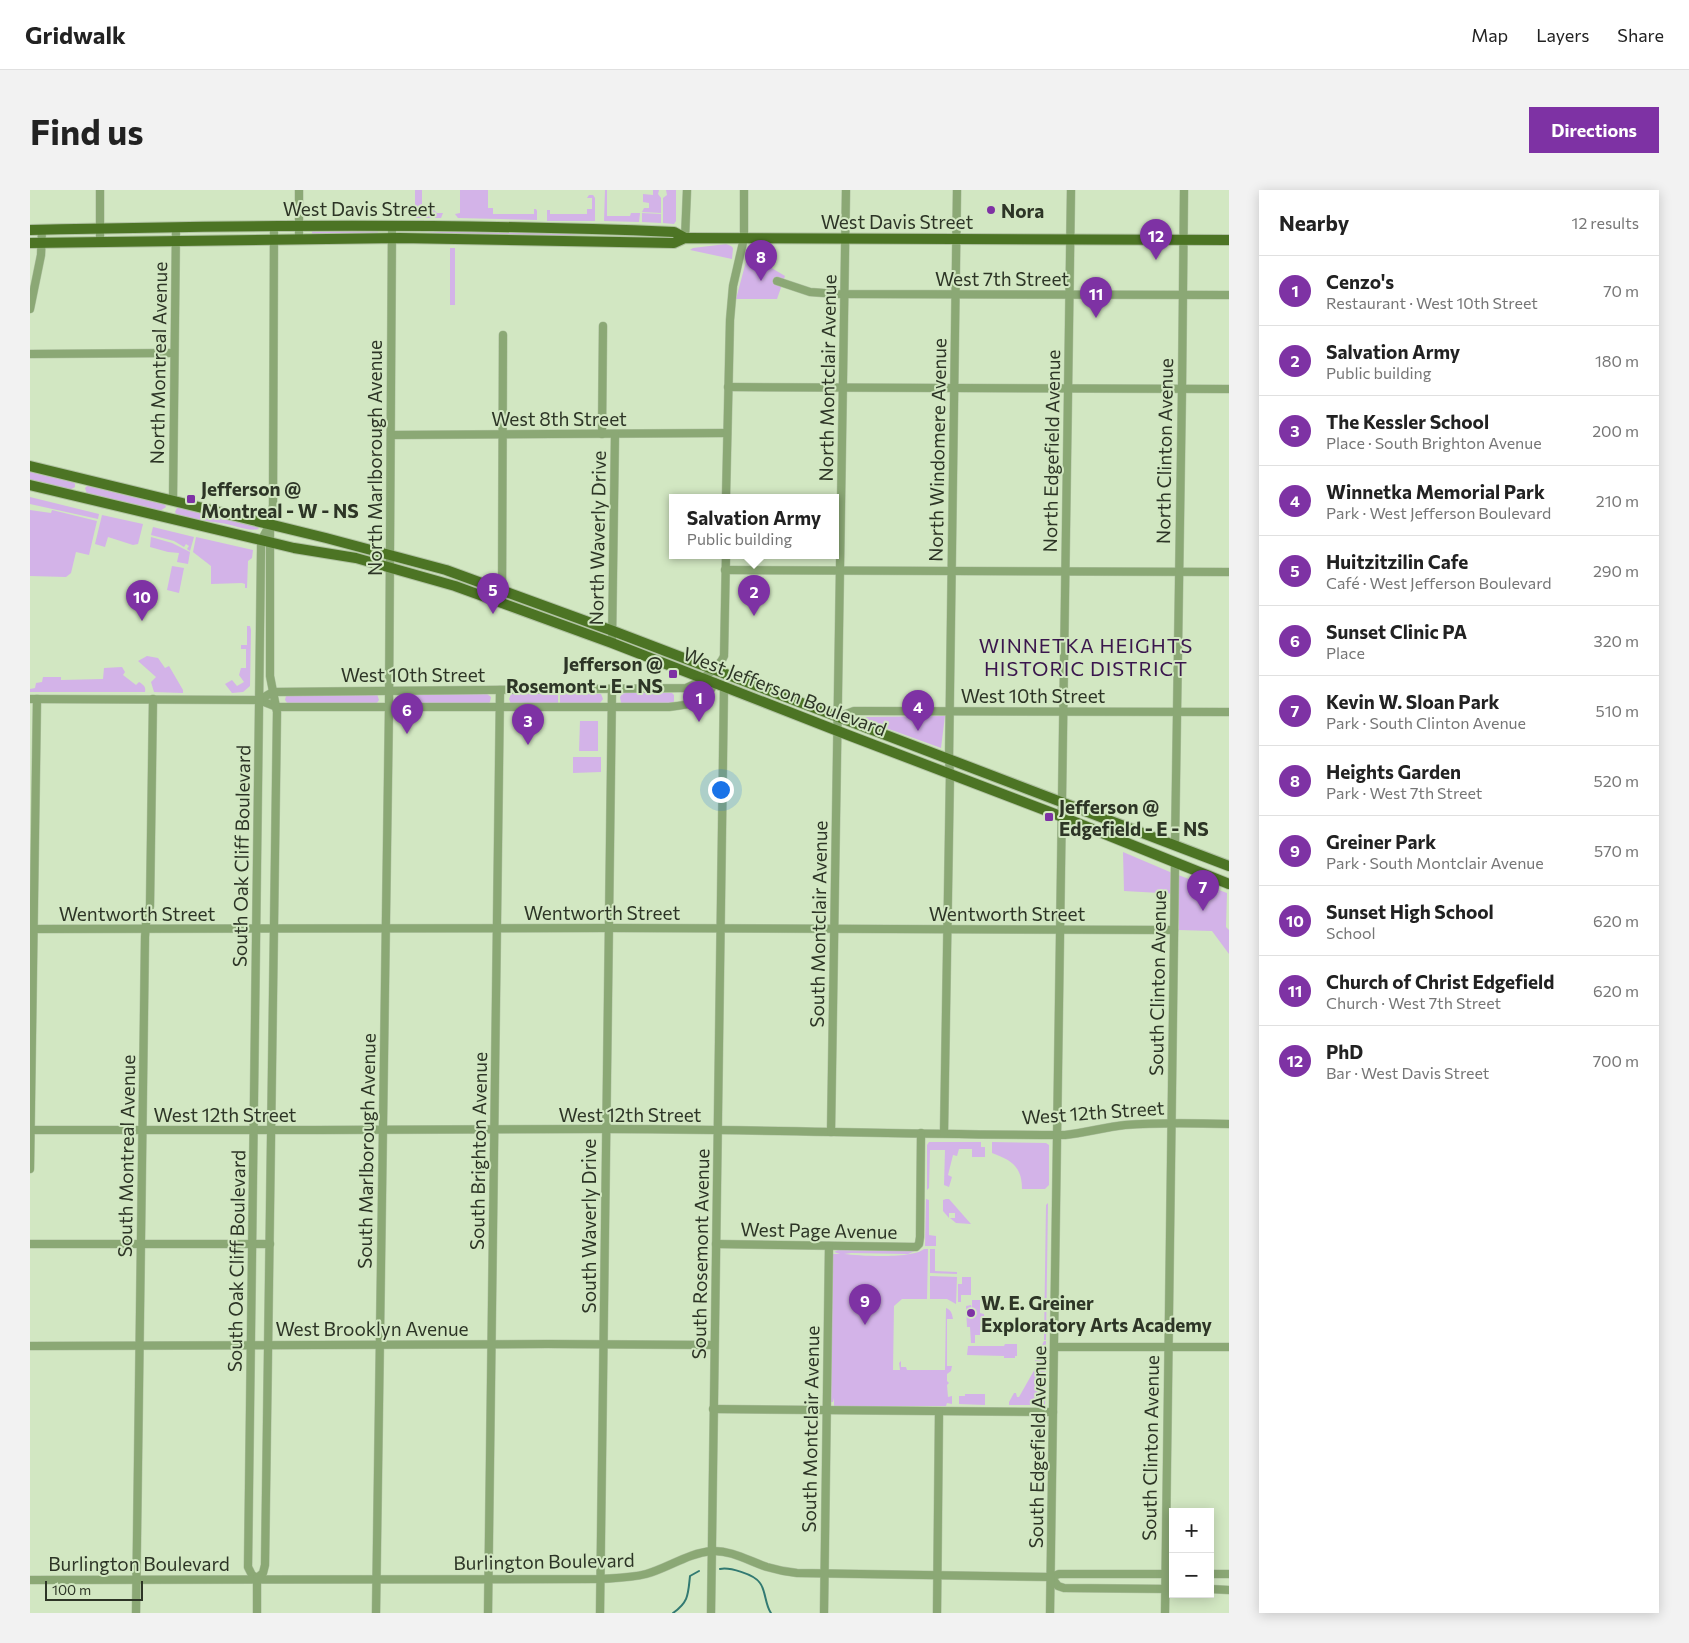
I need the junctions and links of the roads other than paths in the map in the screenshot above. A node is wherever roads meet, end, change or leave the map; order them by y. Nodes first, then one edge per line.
1 (100, 190) edge
2 (299, 190) edge
3 (686, 190) edge
4 (744, 190) edge
5 (846, 190) edge
6 (957, 190) edge
7 (1071, 190) edge
8 (1184, 190) edge
9 (392, 225) junction
10 (274, 226) junction
11 (299, 226) junction
12 (176, 227) junction
13 (100, 228) junction
14 (42, 229) junction
15 (30, 230) edge
16 (392, 238) junction
17 (686, 238) junction
18 (744, 238) junction
19 (956, 238) junction
20 (846, 239) junction
21 (1071, 239) junction
22 (274, 240) junction
23 (299, 240) junction
24 (1183, 240) junction
25 (1229, 240) edge
26 (100, 242) junction
27 (175, 242) junction
28 (30, 243) edge
29 (42, 243) junction
30 (777, 281) dead end
31 (844, 294) junction
32 (956, 294) junction
33 (1070, 295) junction
34 (1182, 295) junction
35 (1229, 295) edge
36 (30, 309) edge
37 (603, 326) dead end
38 (503, 336) dead end
39 (174, 353) junction
40 (30, 354) edge
41 (728, 387) junction
42 (843, 388) junction
43 (954, 388) junction
44 (1068, 388) junction
45 (1182, 389) junction
46 (1229, 389) edge
47 (727, 433) junction
48 (503, 434) junction
49 (602, 434) junction
50 (615, 434) junction
51 (390, 435) junction
52 (30, 466) edge
53 (82, 478) junction
54 (30, 485) edge
55 (726, 494) edge
56 (77, 496) junction
57 (172, 500) junction
58 (166, 517) junction
59 (270, 524) junction
60 (266, 542) junction
61 (390, 554) junction
62 (726, 559) edge
63 (390, 567) junction
64 (725, 570) junction
65 (840, 571) junction
66 (952, 571) junction
67 (1066, 572) junction
68 (1179, 572) junction
69 (1229, 572) edge
70 (502, 589) junction
71 (502, 603) junction
72 (612, 631) junction
73 (612, 643) junction
74 (714, 669) junction
75 (703, 678) junction
76 (720, 684) junction
77 (389, 690) junction
78 (500, 690) junction
79 (612, 690) junction
80 (273, 692) junction
81 (33, 699) edge
82 (153, 699) junction
83 (258, 700) junction
84 (500, 707) junction
85 (612, 707) junction
86 (277, 708) junction
87 (389, 708) junction
88 (950, 711) junction
89 (1063, 712) junction
90 (1176, 712) junction
91 (1229, 712) edge
92 (838, 716) junction
93 (837, 730) junction
94 (949, 760) junction
95 (950, 773) junction
96 (1063, 802) junction
97 (1062, 817) junction
98 (1125, 843) junction
99 (1175, 845) junction
100 (1175, 863) junction
101 (1229, 866) edge
102 (1229, 884) edge
103 (497, 928) junction
104 (609, 928) junction
105 (720, 928) junction
106 (834, 928) junction
107 (32, 929) edge
108 (146, 929) junction
109 (256, 929) junction
110 (273, 929) junction
111 (385, 929) junction
112 (948, 929) junction
113 (1060, 930) junction
114 (1174, 930) junction
115 (1172, 1123) junction
116 (1229, 1124) edge
117 (253, 1129) junction
118 (495, 1129) junction
119 (605, 1129) junction
120 (30, 1130) edge
121 (272, 1130) junction
122 (383, 1130) junction
123 (142, 1131) junction
124 (718, 1131) junction
125 (831, 1132) junction
126 (921, 1133) junction
127 (944, 1133) junction
128 (1058, 1134) junction
129 (30, 1169) edge
130 (30, 1244) edge
131 (252, 1244) junction
132 (270, 1244) junction
133 (716, 1244) junction
134 (141, 1245) junction
135 (829, 1246) junction
136 (492, 1344) junction
137 (603, 1344) junction
138 (139, 1345) junction
139 (251, 1345) junction
140 (268, 1345) junction
141 (380, 1345) junction
142 (714, 1345) junction
143 (30, 1346) edge
144 (1055, 1347) junction
145 (1168, 1347) junction
146 (1229, 1347) edge
147 (713, 1409) junction
148 (826, 1410) junction
149 (940, 1412) junction
150 (1053, 1412) junction
151 (712, 1552) junction
152 (824, 1574) junction
153 (1169, 1574) edge
154 (1214, 1574) edge
155 (1229, 1574) edge
156 (937, 1576) junction
157 (1051, 1577) junction
158 (257, 1578) junction
159 (377, 1579) junction
160 (488, 1579) junction
161 (600, 1579) junction
162 (30, 1580) edge
163 (136, 1580) junction
164 (1169, 1589) edge
165 (1214, 1589) edge
166 (1229, 1590) edge
167 (136, 1613) edge
168 (257, 1613) edge
169 (376, 1613) edge
170 (488, 1613) edge
171 (600, 1613) edge
172 (711, 1613) edge
173 (824, 1613) edge
174 (937, 1613) edge
175 (1050, 1613) edge
176 (1165, 1613) edge

1 - 13 street
2 - 11 street
3 - 17 street
4 - 18 street
5 - 20 street, North Montclair Avenue
6 - 19 street, North Windomere Avenue
7 - 21 street, North Edgefield Avenue
8 - 24 street, North Clinton Avenue
9 - 11 main road, West Davis Street
9 - 16 street, North Marlborough Avenue
9 - 17 main road, West Davis Street
10 - 11 main road, West Davis Street
10 - 12 main road, West Davis Street
10 - 22 street
11 - 23 street
12 - 13 main road, West Davis Street
12 - 27 street, North Montreal Avenue
13 - 14 main road, West Davis Street
13 - 26 street
14 - 15 main road, West Davis Street
14 - 29 street
16 - 17 main road, West Davis Street
16 - 23 main road, West Davis Street
16 - 51 street, North Marlborough Avenue
17 - 18 main road, West Davis Street
18 - 20 main road, West Davis Street
18 - 41 street
19 - 20 main road, West Davis Street
19 - 21 main road, West Davis Street
19 - 32 street, North Windomere Avenue
20 - 31 street, North Montclair Avenue
21 - 24 main road, West Davis Street
21 - 33 street, North Edgefield Avenue
22 - 23 main road, West Davis Street
22 - 27 main road, West Davis Street
22 - 59 street
24 - 25 main road, West Davis Street
24 - 34 street, North Clinton Avenue
26 - 27 main road, West Davis Street
26 - 29 main road, West Davis Street
27 - 39 street, North Montreal Avenue
28 - 29 main road, West Davis Street
29 - 36 street
30 - 31 street, West 7th Street
31 - 32 street, West 7th Street
31 - 42 street, North Montclair Avenue
32 - 33 street, West 7th Street
32 - 43 street, North Windomere Avenue
33 - 34 street, West 7th Street
33 - 44 street, North Edgefield Avenue
34 - 35 street, West 7th Street
34 - 45 street, North Clinton Avenue
37 - 49 street, North Waverly Drive
38 - 48 street
39 - 40 street
39 - 57 street, North Montreal Avenue
41 - 42 street
41 - 47 street
42 - 43 street
42 - 65 street, North Montclair Avenue
43 - 44 street
43 - 66 street, North Windomere Avenue
44 - 45 street
44 - 67 street, North Edgefield Avenue
45 - 46 street
45 - 68 street, North Clinton Avenue
47 - 50 street, West 8th Street
47 - 55 street
48 - 49 street, West 8th Street
48 - 51 street, West 8th Street
48 - 70 street
49 - 50 street, West 8th Street
50 - 72 street, North Waverly Drive
51 - 61 street, North Marlborough Avenue
52 - 53 main road, West Jefferson Boulevard
53 - 56 main road
53 - 57 main road, West Jefferson Boulevard
54 - 56 main road, West Jefferson Boulevard
56 - 58 main road, West Jefferson Boulevard
57 - 58 main road
57 - 59 main road, West Jefferson Boulevard
58 - 60 main road, West Jefferson Boulevard
59 - 60 street
59 - 61 main road, West Jefferson Boulevard
60 - 63 main road, West Jefferson Boulevard
60 - 80 street, South Oak Cliff Boulevard
60 - 83 street, South Oak Cliff Boulevard
61 - 63 street, North Marlborough Avenue
61 - 70 main road, West Jefferson Boulevard
62 - 64 street
63 - 71 main road, West Jefferson Boulevard
63 - 77 street, North Marlborough Avenue
64 - 65 street
64 - 74 street
65 - 66 street
65 - 92 street, North Montclair Avenue
66 - 67 street
66 - 88 street, North Windomere Avenue
67 - 68 street
67 - 89 street, North Edgefield Avenue
68 - 69 street
68 - 90 street, North Clinton Avenue
70 - 71 street
70 - 72 main road, West Jefferson Boulevard
71 - 73 main road, West Jefferson Boulevard
72 - 73 street, North Waverly Drive
72 - 74 main road, West Jefferson Boulevard
73 - 75 main road, West Jefferson Boulevard
74 - 75 street, West 10th Street
74 - 92 main road, West Jefferson Boulevard
75 - 76 main road, West Jefferson Boulevard
75 - 79 street, West 10th Street
76 - 85 street, West 10th Street
76 - 93 main road, West Jefferson Boulevard
76 - 105 street, South Rosemont Avenue
77 - 78 street, West 10th Street
77 - 80 street, West 10th Street
77 - 87 street, South Marlborough Avenue
78 - 79 street, West 10th Street
78 - 84 street, South Brighton Avenue
79 - 85 street, South Waverly Drive
80 - 83 street, West 10th Street
80 - 86 street, South Oak Cliff Boulevard
81 - 82 street, West 10th Street
81 - 107 street
82 - 83 street, West 10th Street
82 - 108 street, South Montreal Avenue
83 - 86 street, West 10th Street
83 - 109 street, South Oak Cliff Boulevard
84 - 85 street, West 10th Street
84 - 87 street, West 10th Street
84 - 103 street, South Brighton Avenue
85 - 104 street, South Waverly Drive
86 - 87 street, West 10th Street
86 - 110 street, South Oak Cliff Boulevard
87 - 111 street, South Marlborough Avenue
88 - 89 street, West 10th Street
88 - 92 street, West 10th Street
88 - 94 street, North Windomere Avenue
89 - 90 street, West 10th Street
89 - 96 street, South Edgefield Avenue
90 - 91 street, West 10th Street
90 - 99 street
92 - 93 street, South Montclair Avenue
92 - 94 main road, West Jefferson Boulevard
93 - 95 main road, West Jefferson Boulevard
93 - 106 street, South Montclair Avenue
94 - 95 street, North Windomere Avenue
94 - 96 main road, West Jefferson Boulevard
95 - 97 main road, West Jefferson Boulevard
95 - 112 street, North Windomere Avenue
96 - 97 street, South Edgefield Avenue
96 - 99 main road, West Jefferson Boulevard
97 - 98 main road, West Jefferson Boulevard
97 - 113 street, South Edgefield Avenue
98 - 99 main road
98 - 100 main road, West Jefferson Boulevard
99 - 101 main road, West Jefferson Boulevard
100 - 102 main road, West Jefferson Boulevard
100 - 114 street, South Clinton Avenue
103 - 104 street, Wentworth Street
103 - 111 street, Wentworth Street
103 - 118 street, South Brighton Avenue
104 - 105 street, Wentworth Street
104 - 119 street, South Waverly Drive
105 - 106 street, Wentworth Street
105 - 124 street, South Rosemont Avenue
106 - 112 street, Wentworth Street
106 - 125 street, South Montclair Avenue
107 - 108 street, Wentworth Street
107 - 120 street
108 - 109 street, Wentworth Street
108 - 123 street, South Montreal Avenue
109 - 110 street, Wentworth Street
109 - 117 street, South Oak Cliff Boulevard
110 - 111 street, Wentworth Street
110 - 121 street, South Oak Cliff Boulevard
111 - 122 street, South Marlborough Avenue
112 - 113 street, Wentworth Street
112 - 127 street, North Windomere Avenue
113 - 114 street, Wentworth Street
113 - 128 street, South Edgefield Avenue
114 - 115 street, South Clinton Avenue
115 - 116 street, West 12th Street
115 - 128 street, West 12th Street
115 - 145 street, South Clinton Avenue
117 - 121 street, West 12th Street
117 - 123 street, West 12th Street
117 - 131 street, South Oak Cliff Boulevard
118 - 119 street, West 12th Street
118 - 122 street, West 12th Street
118 - 136 street, South Brighton Avenue
119 - 124 street, West 12th Street
119 - 137 street, South Waverly Drive
120 - 123 street, West 12th Street
120 - 129 street
121 - 122 street, West 12th Street
121 - 132 street, South Oak Cliff Boulevard
122 - 141 street, South Marlborough Avenue
123 - 134 street, South Montreal Avenue
124 - 125 street, West 12th Street
124 - 133 street, South Rosemont Avenue
125 - 126 street, West 12th Street
126 - 127 street, West 12th Street
126 - 135 street, West Page Avenue
127 - 128 street, West 12th Street
128 - 144 street, South Edgefield Avenue
130 - 134 street
131 - 132 street
131 - 134 street
131 - 139 street, South Oak Cliff Boulevard
132 - 140 street, South Oak Cliff Boulevard
133 - 135 street, West Page Avenue
133 - 142 street, South Rosemont Avenue
134 - 138 street, South Montreal Avenue
135 - 148 street, South Montclair Avenue
136 - 137 street, West Brooklyn Avenue
136 - 141 street, West Brooklyn Avenue
136 - 160 street, South Brighton Avenue
137 - 142 street, West Brooklyn Avenue
137 - 161 street, South Waverly Drive
138 - 139 street, West Brooklyn Avenue
138 - 143 street, West Brooklyn Avenue
138 - 163 street, South Montreal Avenue
139 - 140 street, West Brooklyn Avenue
139 - 158 street, South Oak Cliff Boulevard
140 - 141 street, West Brooklyn Avenue
140 - 158 street, South Oak Cliff Boulevard
141 - 159 street, South Marlborough Avenue
142 - 147 street, South Rosemont Avenue
144 - 145 street
144 - 150 street, South Edgefield Avenue
145 - 146 street
145 - 153 street, South Clinton Avenue
147 - 148 street
147 - 151 street, South Rosemont Avenue
148 - 149 street
148 - 152 street, South Montclair Avenue
149 - 150 street
149 - 156 street
150 - 157 street, South Edgefield Avenue
151 - 152 street, Burlington Boulevard
151 - 161 street, Burlington Boulevard
151 - 172 street, South Rosemont Avenue
152 - 156 street, Burlington Boulevard
152 - 173 street, South Montclair Avenue
153 - 157 street, Burlington Boulevard
154 - 155 street
156 - 157 street, Burlington Boulevard
156 - 174 street
157 - 164 street, Burlington Boulevard
157 - 175 street, South Edgefield Avenue
158 - 159 street, Burlington Boulevard
158 - 163 street, Burlington Boulevard
158 - 168 street, South Oak Cliff Boulevard
159 - 160 street, Burlington Boulevard
159 - 169 street, South Marlborough Avenue
160 - 161 street, Burlington Boulevard
160 - 170 street, South Brighton Avenue
161 - 171 street, South Waverly Drive
162 - 163 street, Burlington Boulevard
163 - 167 street, South Montreal Avenue
164 - 176 street, South Clinton Avenue
165 - 166 street

